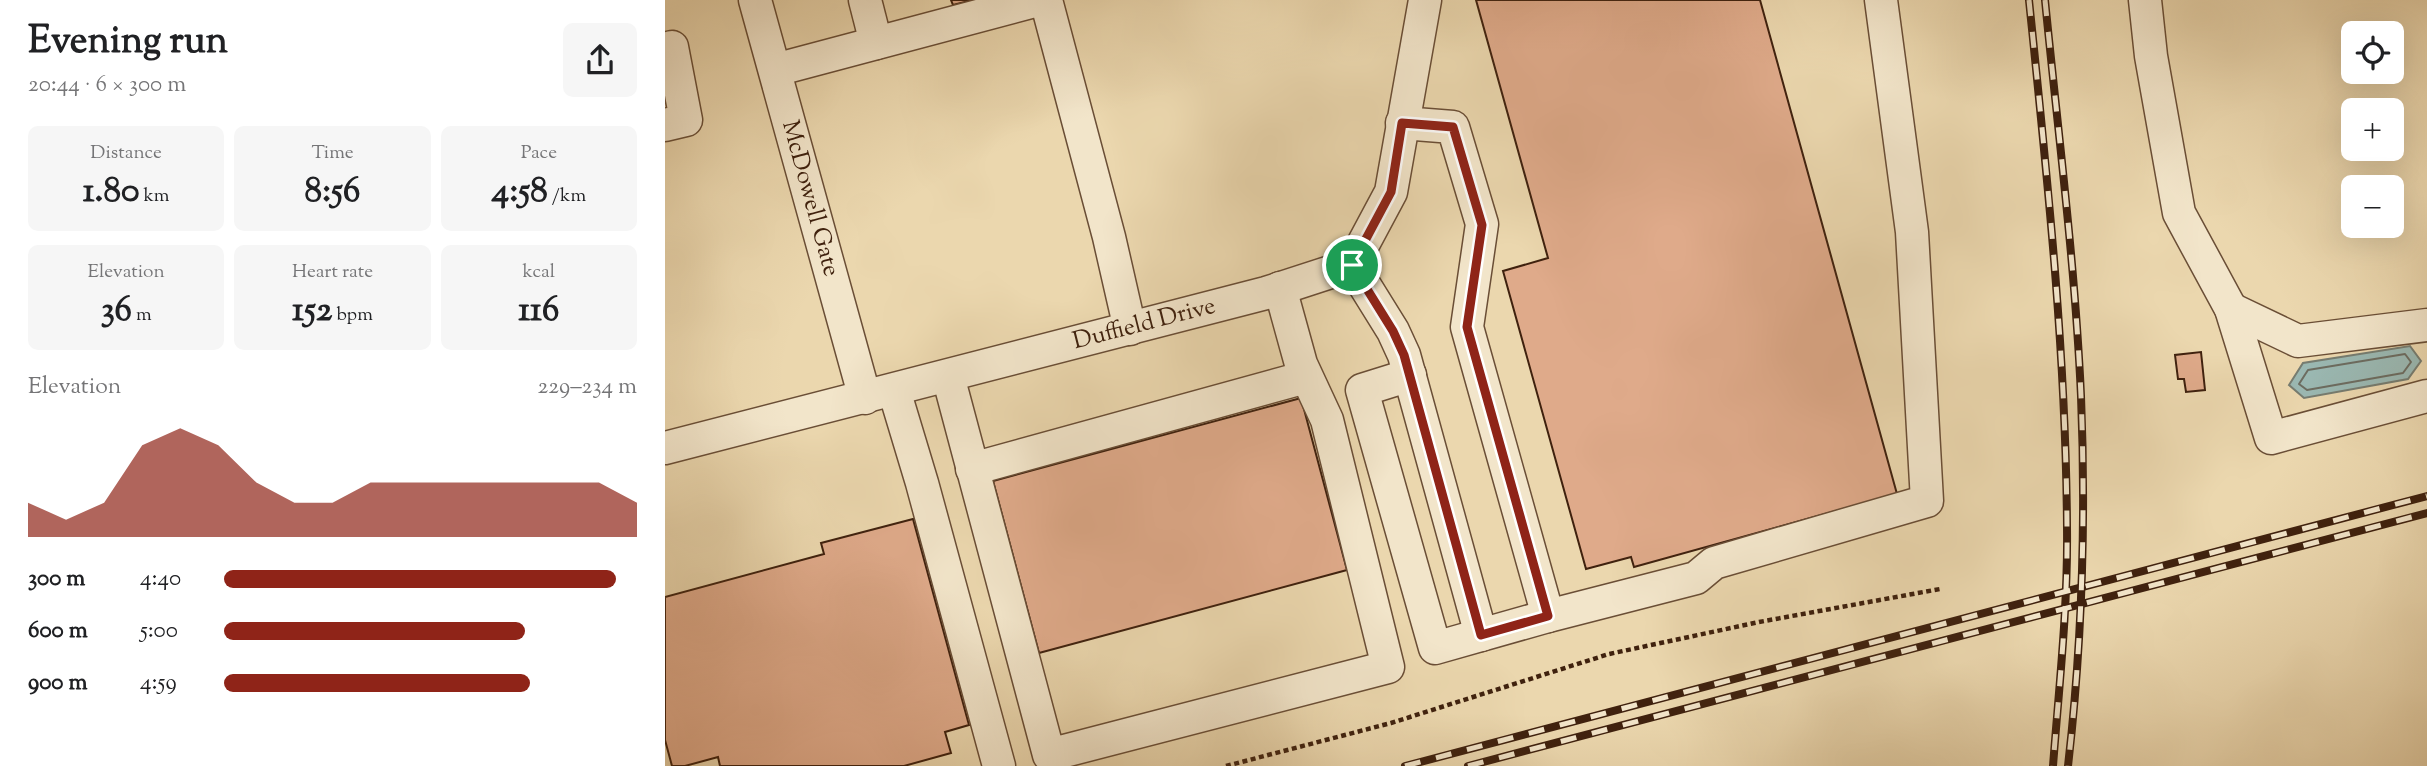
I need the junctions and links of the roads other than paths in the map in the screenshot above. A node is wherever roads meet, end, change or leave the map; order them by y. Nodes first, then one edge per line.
1 (755, 0) edge
2 (865, 0) edge
3 (1038, 0) edge
4 (1046, 0) edge
5 (1425, 0) edge
6 (1881, 0) edge
7 (2145, 0) edge
8 (667, 39) edge
9 (876, 43) junction
10 (775, 71) junction
11 (1402, 123) junction
12 (665, 125) edge
13 (1352, 265) junction
14 (1280, 288) junction
15 (2231, 309) junction
16 (2427, 325) edge
17 (1130, 329) junction
18 (1410, 375) junction
19 (948, 376) junction
20 (1306, 377) junction
21 (879, 394) junction
22 (2427, 396) edge
23 (665, 449) edge
24 (972, 469) junction
25 (1548, 616) junction
26 (1481, 635) junction
27 (999, 766) edge

1 - 10 street, McDowell Gate
2 - 9 street
3 - 9 street
4 - 17 street
5 - 11 street
6 - 25 street
7 - 15 street
8 - 12 street
9 - 10 street
10 - 21 street, McDowell Gate
11 - 13 street
11 - 25 street
13 - 14 street, Duffield Drive
13 - 18 street
14 - 17 street, Duffield Drive
14 - 20 street
15 - 16 street
15 - 22 street
17 - 19 street, Duffield Drive
18 - 26 street
18 - 26 street
19 - 21 street, Duffield Drive
19 - 24 street
20 - 24 street
20 - 24 street
21 - 23 street, Duffield Drive
21 - 27 street, McDowell Gate
25 - 26 street

